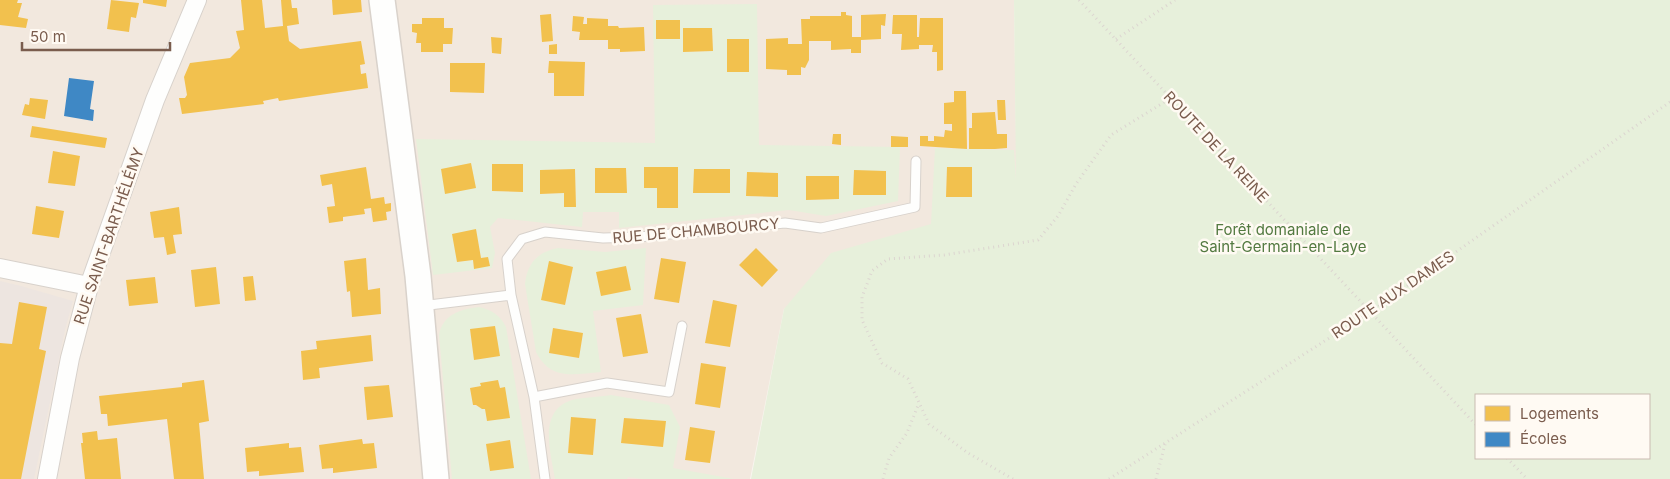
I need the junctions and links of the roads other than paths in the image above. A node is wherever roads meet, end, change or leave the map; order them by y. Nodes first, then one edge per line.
1 (197, 0) edge
2 (382, 0) edge
3 (916, 160) dead end
4 (0, 268) edge
5 (89, 286) junction
6 (511, 295) junction
7 (421, 306) junction
8 (682, 326) dead end
9 (534, 397) junction
10 (47, 479) edge
11 (436, 479) edge
12 (545, 479) edge

1 - 5 street, RUE SAINT-BARTHÉLÉMY
2 - 7 street
3 - 6 lane, RUE DE CHAMBOURCY
4 - 5 street
5 - 10 street, RUE SAINT-BARTHÉLÉMY
6 - 7 lane
6 - 9 lane
7 - 11 street
8 - 9 lane
9 - 12 lane

